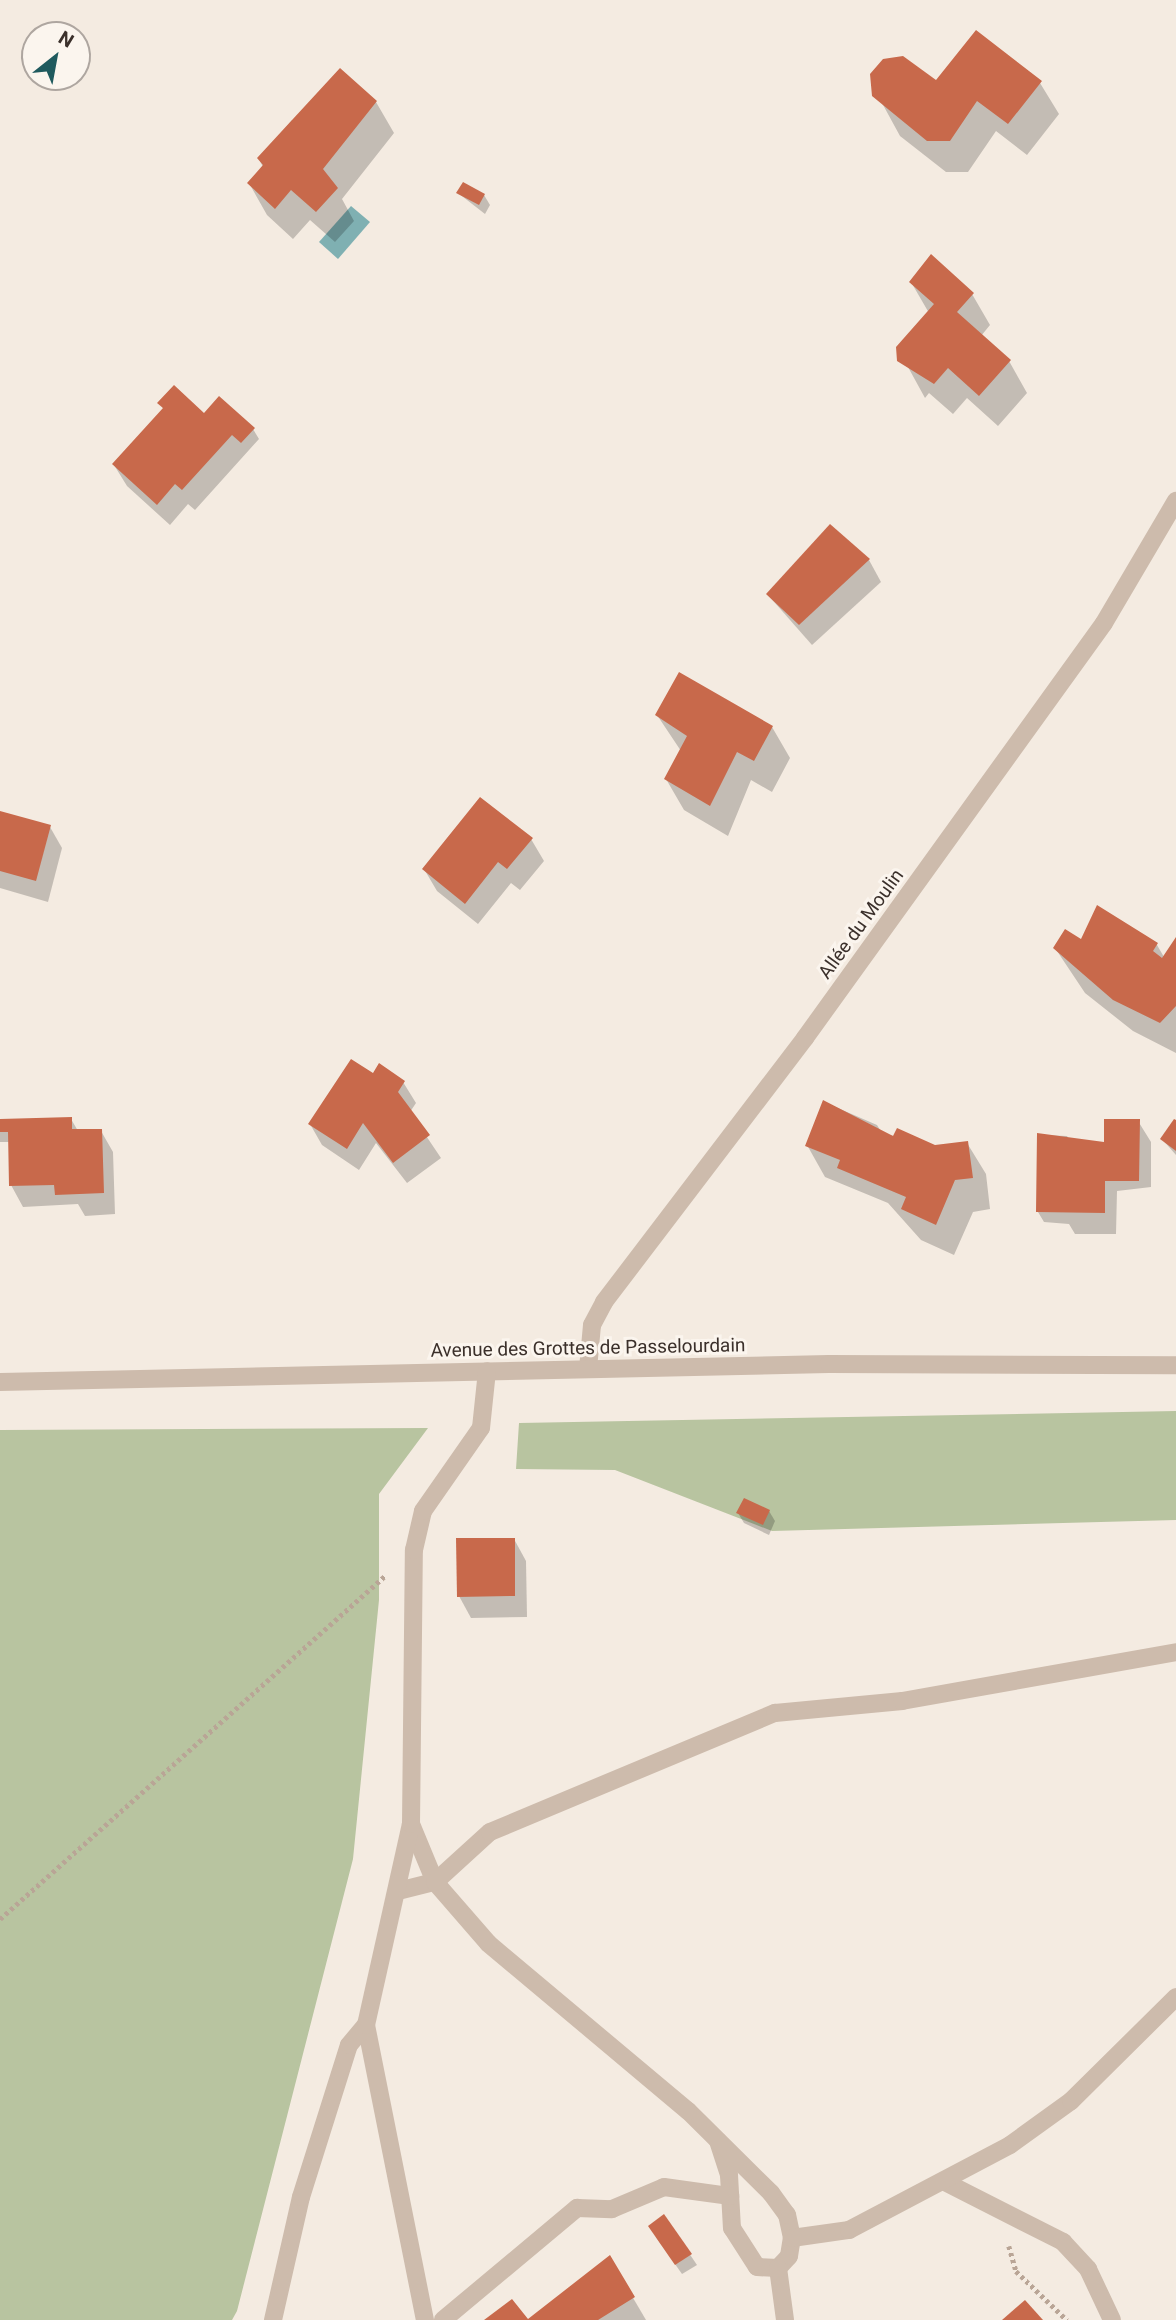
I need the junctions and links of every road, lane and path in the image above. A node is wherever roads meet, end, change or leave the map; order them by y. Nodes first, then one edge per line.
1 (1176, 501) edge
2 (1176, 1365) edge
3 (588, 1369) junction
4 (487, 1371) junction
5 (0, 1382) edge
6 (414, 1550) junction
7 (1176, 1652) edge
8 (411, 1824) junction
9 (435, 1882) junction
10 (398, 1891) junction
11 (0, 1919) edge
12 (1176, 1997) edge
13 (366, 2025) junction
14 (718, 2141) junction
15 (943, 2181) junction
16 (730, 2196) junction
17 (997, 2205) junction
18 (792, 2238) junction
19 (778, 2268) junction
20 (272, 2320) edge
21 (425, 2320) edge
22 (443, 2320) edge
23 (785, 2320) edge
24 (1067, 2320) edge
25 (1112, 2320) edge

1 - 3 street, Allée du Moulin
2 - 3 street, Avenue des Grottes de Passelourdain
3 - 4 street, Avenue des Grottes de Passelourdain
4 - 5 street, Avenue des Grottes de Passelourdain
4 - 6 street
6 - 8 street
6 - 11 path
7 - 9 street
8 - 9 street
8 - 10 street
9 - 10 street
9 - 14 street
10 - 13 street
12 - 15 street
13 - 20 street
13 - 21 street
14 - 16 street
14 - 18 street
15 - 17 street
15 - 18 street
16 - 19 street
16 - 22 street
17 - 24 path
17 - 25 street
18 - 19 street
19 - 23 street

